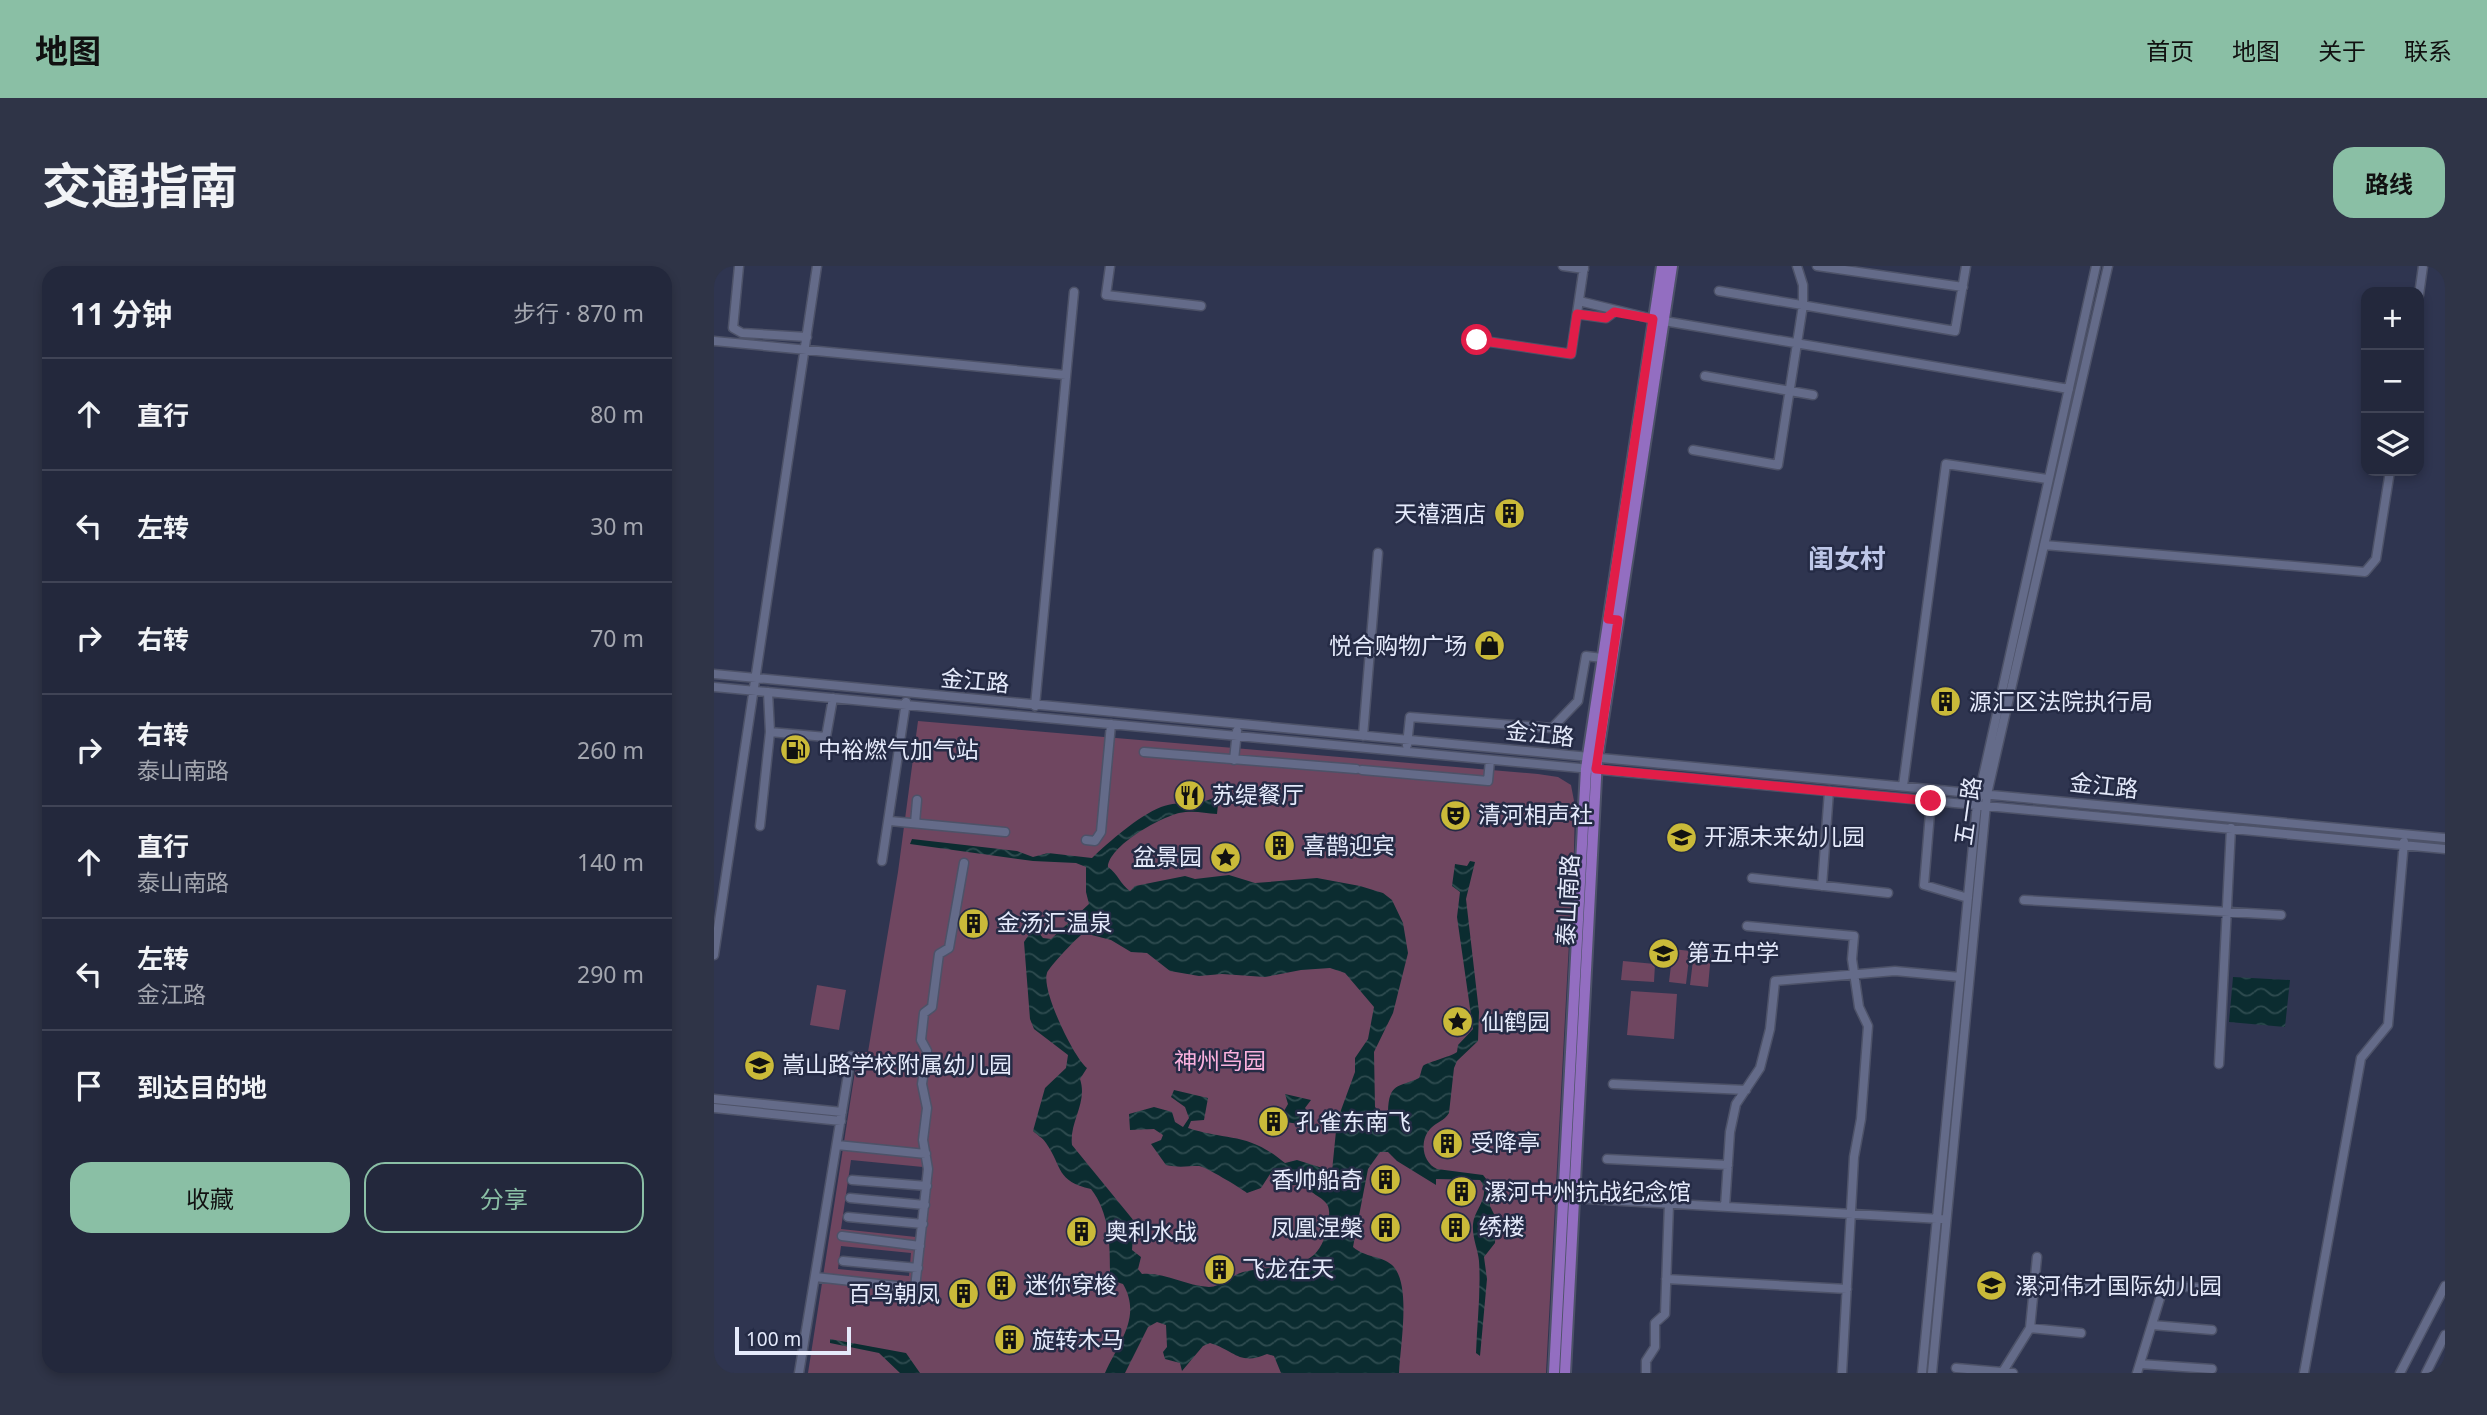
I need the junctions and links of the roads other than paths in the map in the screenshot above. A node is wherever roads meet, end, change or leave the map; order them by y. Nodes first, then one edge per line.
1 (739, 266) edge
2 (817, 266) edge
3 (1110, 266) edge
4 (1563, 266) edge
5 (1662, 266) edge
6 (1672, 266) edge
7 (1797, 266) edge
8 (1818, 266) edge
9 (1966, 266) edge
10 (2096, 266) edge
11 (2108, 266) edge
12 (2423, 266) edge
13 (1584, 268) edge
14 (1963, 287) junction
15 (2420, 287) edge
16 (1719, 291) dead end
17 (1074, 292) dead end
18 (1579, 302) junction
19 (1803, 305) junction
20 (1201, 306) dead end
21 (1614, 312) junction
22 (1577, 314) junction
23 (1659, 320) junction
24 (807, 337) junction
25 (1477, 340) dead end
26 (714, 341) edge
27 (1797, 345) junction
28 (805, 349) junction
29 (1066, 375) junction
30 (1705, 376) dead end
31 (2069, 389) junction
32 (1790, 391) junction
33 (1813, 395) dead end
34 (2066, 400) junction
35 (2078, 402) junction
36 (1693, 450) dead end
37 (2389, 476) edge
38 (2047, 479) junction
39 (2044, 545) junction
40 (1378, 553) dead end
41 (1613, 620) junction
42 (1602, 658) junction
43 (714, 674) edge
44 (754, 678) junction
45 (714, 687) edge
46 (752, 691) junction
47 (768, 692) junction
48 (907, 694) junction
49 (833, 698) junction
50 (906, 705) junction
51 (1035, 706) junction
52 (1111, 724) junction
53 (1237, 725) junction
54 (770, 732) junction
55 (1236, 736) junction
56 (1363, 736) junction
57 (1407, 740) junction
58 (1144, 752) dead end
59 (1406, 752) junction
60 (1234, 760) junction
61 (1490, 760) junction
62 (1591, 764) junction
63 (1775, 775) junction
64 (1774, 786) junction
65 (1903, 786) junction
66 (1829, 791) junction
67 (1983, 793) junction
68 (917, 800) dead end
69 (1931, 801) junction
70 (1981, 805) junction
71 (890, 821) junction
72 (915, 823) junction
73 (760, 826) dead end
74 (2231, 828) junction
75 (1005, 832) dead end
76 (2405, 835) junction
77 (2445, 838) edge
78 (1086, 840) dead end
79 (2404, 845) junction
80 (2445, 849) edge
81 (882, 861) dead end
82 (964, 863) dead end
83 (1752, 878) dead end
84 (1822, 886) junction
85 (1888, 894) dead end
86 (1968, 898) junction
87 (2024, 900) dead end
88 (2226, 912) junction
89 (2281, 915) dead end
90 (1747, 926) dead end
91 (714, 955) edge
92 (1856, 974) junction
93 (1960, 977) junction
94 (850, 1056) dead end
95 (2219, 1064) dead end
96 (1613, 1084) dead end
97 (1746, 1090) junction
98 (714, 1099) edge
99 (714, 1108) edge
100 (841, 1116) junction
101 (836, 1145) junction
102 (926, 1154) junction
103 (1607, 1159) dead end
104 (1728, 1165) junction
105 (852, 1180) dead end
106 (927, 1186) junction
107 (850, 1198) dead end
108 (1568, 1198) junction
109 (1669, 1204) junction
110 (925, 1205) junction
111 (1725, 1207) junction
112 (1852, 1214) junction
113 (848, 1217) dead end
114 (1937, 1219) junction
115 (1947, 1219) junction
116 (923, 1224) junction
117 (842, 1236) dead end
118 (920, 1246) junction
119 (2037, 1257) dead end
120 (843, 1261) dead end
121 (918, 1268) junction
122 (815, 1277) junction
123 (1666, 1279) junction
124 (2034, 1284) junction
125 (2445, 1286) edge
126 (2092, 1288) dead end
127 (1847, 1289) junction
128 (2215, 1289) dead end
129 (2152, 1325) junction
130 (2030, 1328) junction
131 (2212, 1330) dead end
132 (2081, 1333) dead end
133 (2445, 1335) edge
134 (1956, 1368) dead end
135 (2139, 1369) edge
136 (2212, 1369) dead end
137 (799, 1373) edge
138 (1554, 1373) edge
139 (1565, 1373) edge
140 (1646, 1373) edge
141 (1842, 1373) edge
142 (1922, 1373) edge
143 (1932, 1373) edge
144 (2002, 1373) edge
145 (2013, 1373) edge
146 (2304, 1373) edge
147 (2400, 1373) edge
148 (2426, 1373) edge

1 - 24 street
2 - 24 street
3 - 20 street
4 - 13 street
5 - 23 main road, 泰山南路
6 - 23 main road, 泰山南路
7 - 19 street
8 - 14 street
9 - 14 street
10 - 31 street, 五一路
11 - 35 street, 五一路
12 - 15 street
13 - 18 street
14 - 19 street
16 - 19 street
17 - 29 street
18 - 21 street
18 - 22 street
19 - 27 street
21 - 22 street
21 - 23 street
22 - 25 street
23 - 27 street
23 - 41 main road, 泰山南路
24 - 28 street
26 - 28 street
27 - 31 street
27 - 32 street
28 - 29 street
28 - 44 street
29 - 51 street
30 - 32 street
31 - 34 street, 五一路
32 - 33 street
32 - 36 street
34 - 35 street
34 - 38 street, 五一路
35 - 39 street, 五一路
37 - 39 street
38 - 65 street
38 - 67 street, 五一路
39 - 67 street, 五一路
40 - 56 street
41 - 42 main road, 泰山南路
41 - 62 main road, 泰山南路
42 - 57 street
42 - 62 main road, 泰山南路
43 - 44 street, 金江路
44 - 46 street
44 - 48 street, 金江路
45 - 46 street, 金江路
46 - 47 street, 金江路
46 - 91 street
47 - 49 street, 金江路
47 - 54 street
48 - 50 street
48 - 51 street, 金江路
49 - 50 street, 金江路
49 - 54 street
50 - 52 street, 金江路
50 - 71 street
51 - 53 street, 金江路
52 - 55 street, 金江路
52 - 78 street
53 - 55 street
53 - 56 street, 金江路
54 - 73 street
55 - 59 street, 金江路
55 - 60 street
56 - 57 street, 金江路
57 - 59 street
57 - 62 street, 金江路
58 - 60 street
59 - 61 street, 金江路
60 - 61 street
61 - 62 street, 金江路
62 - 63 street, 金江路
62 - 64 street, 金江路
62 - 108 main road, 泰山南路
63 - 64 street
63 - 65 street, 金江路
64 - 66 street, 金江路
65 - 67 street, 金江路
66 - 69 street, 金江路
66 - 84 street
67 - 70 street, 五一路
67 - 76 street, 金江路
68 - 72 street
69 - 70 street, 金江路
69 - 86 street
70 - 74 street, 金江路
70 - 86 street, 五一路
70 - 115 street, 五一路
71 - 72 street
71 - 81 street
72 - 75 street
74 - 79 street, 金江路
74 - 88 street
76 - 77 street, 金江路
76 - 79 street
79 - 80 street, 金江路
79 - 146 street
82 - 102 street
83 - 84 street
84 - 85 street
86 - 93 street, 五一路
87 - 88 street
88 - 89 street
88 - 95 street
90 - 92 street
92 - 93 street
92 - 97 street
92 - 112 street
93 - 114 street, 五一路
94 - 100 street
96 - 97 street
97 - 104 street
98 - 100 street
99 - 100 street
100 - 101 street
101 - 102 street
101 - 122 street
102 - 106 street
103 - 104 street
104 - 111 street
105 - 106 street
106 - 110 street
107 - 110 street
108 - 109 street
108 - 138 main road, 泰山南路
108 - 139 main road, 泰山南路
109 - 111 street
109 - 123 street
110 - 116 street
111 - 112 street
112 - 114 street
112 - 127 street
113 - 116 street
114 - 115 street
114 - 142 street, 五一路
115 - 143 street, 五一路
116 - 118 street
117 - 118 street
118 - 121 street
119 - 124 street
120 - 121 street
121 - 122 street
122 - 137 street
123 - 127 street
123 - 140 street
124 - 126 street
124 - 130 street
125 - 147 street
127 - 141 street
128 - 129 street
129 - 131 street
129 - 135 street
130 - 132 street
130 - 144 street
133 - 148 street
134 - 144 street
135 - 136 street
144 - 145 street

